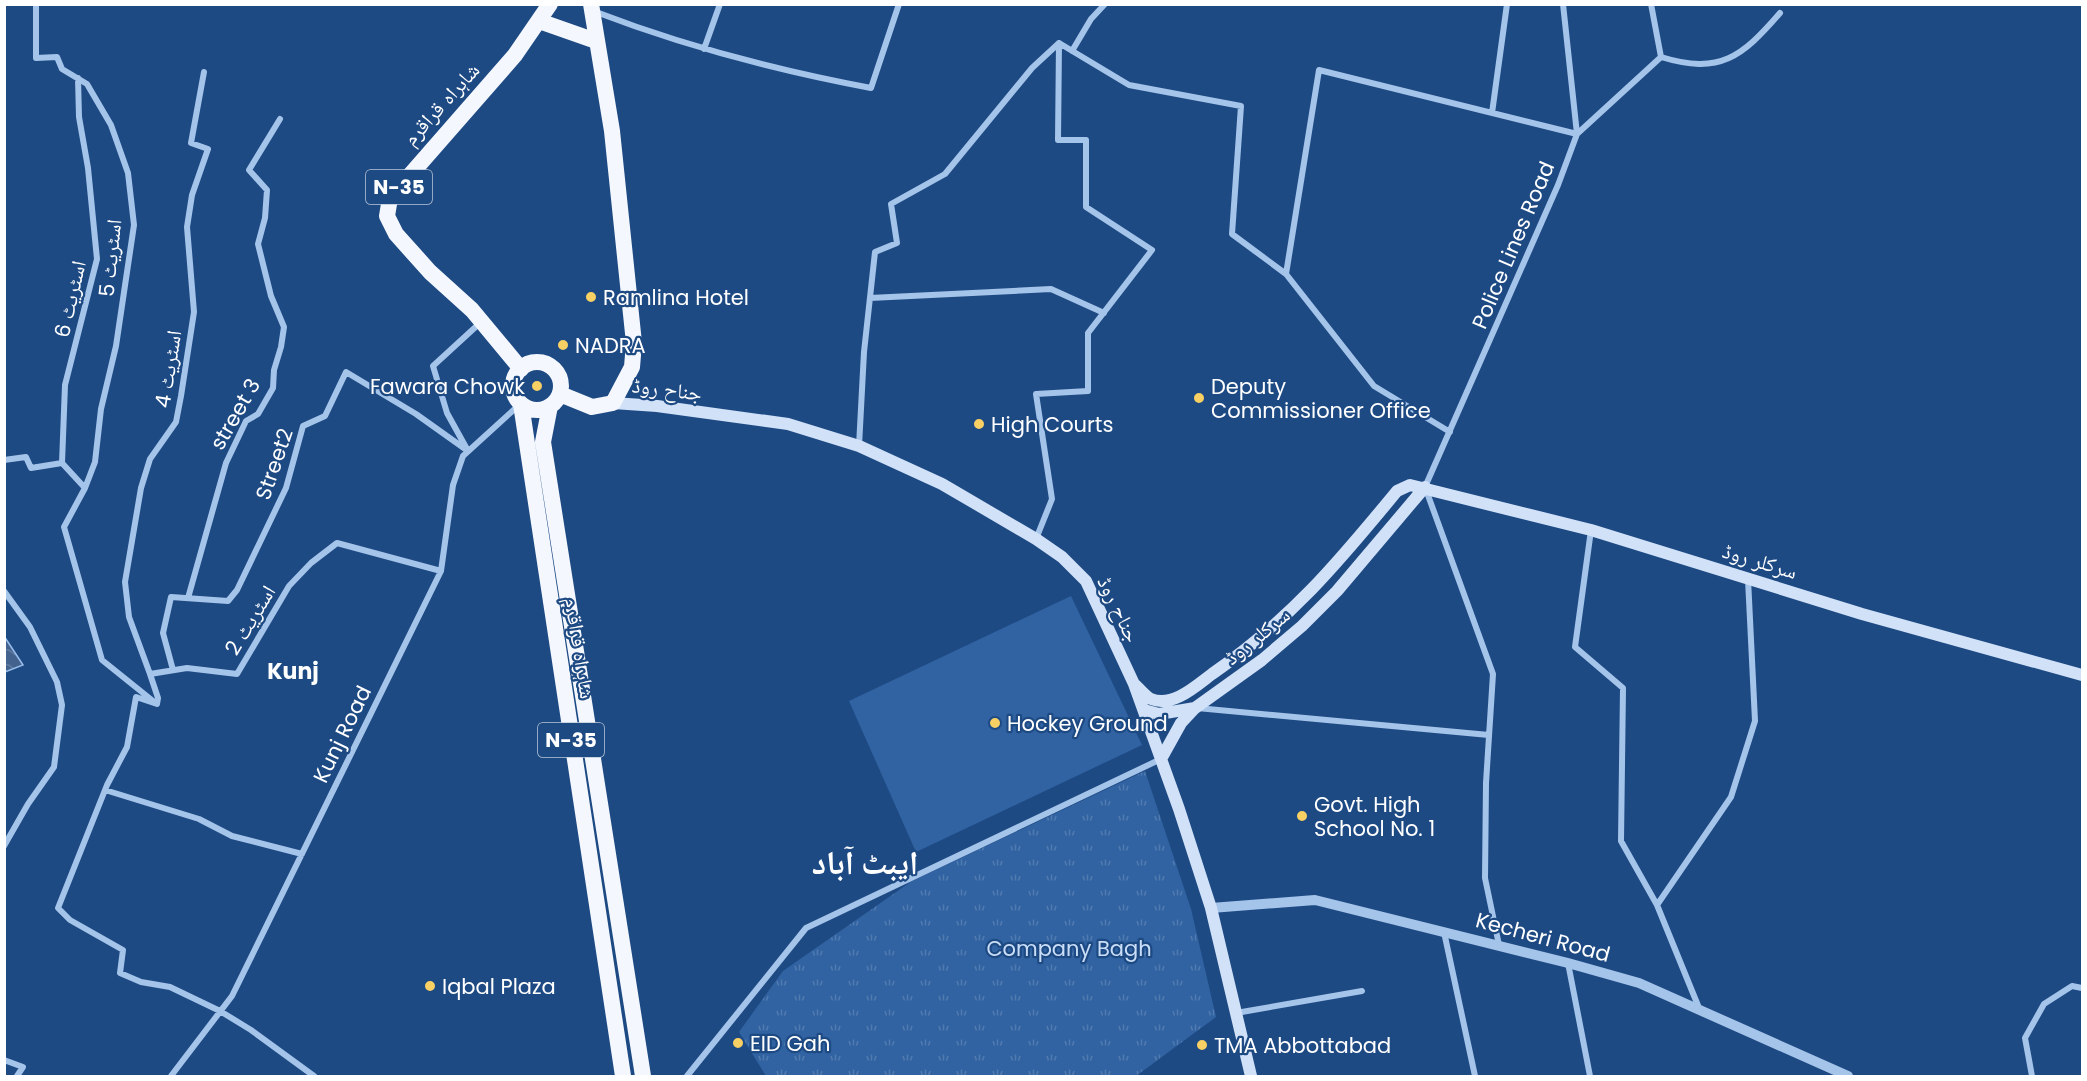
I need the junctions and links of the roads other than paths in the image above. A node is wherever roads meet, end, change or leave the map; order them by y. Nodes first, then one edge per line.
1 (36, 4) edge
2 (550, 4) edge
3 (720, 4) edge
4 (899, 4) edge
5 (1105, 4) edge
6 (1506, 4) edge
7 (1563, 4) edge
8 (1651, 4) edge
9 (591, 8) edge
10 (1780, 13) dead end
11 (539, 21) junction
12 (596, 41) junction
13 (1059, 43) junction
14 (704, 49) junction
15 (1072, 51) junction
16 (1661, 57) junction
17 (204, 72) dead end
18 (78, 78) junction
19 (1492, 114) junction
20 (280, 119) dead end
21 (1577, 134) junction
22 (1286, 274) junction
23 (870, 298) junction
24 (1104, 313) junction
25 (482, 321) junction
26 (521, 369) junction
27 (555, 400) junction
28 (613, 403) junction
29 (521, 404) junction
30 (1450, 432) junction
31 (859, 446) junction
32 (468, 451) junction
33 (4, 460) edge
34 (62, 463) junction
35 (1425, 487) junction
36 (85, 488) junction
37 (1591, 530) junction
38 (1036, 539) junction
39 (441, 571) junction
40 (1748, 578) junction
41 (4, 591) edge
42 (188, 598) junction
43 (173, 670) junction
44 (150, 674) junction
45 (2082, 675) edge
46 (1134, 684) junction
47 (157, 704) junction
48 (1195, 708) junction
49 (1144, 710) junction
50 (1489, 735) junction
51 (1161, 759) junction
52 (105, 790) junction
53 (4, 846) edge
54 (302, 854) junction
55 (1657, 904) junction
56 (1211, 908) junction
57 (1444, 932) junction
58 (1499, 945) junction
59 (1568, 963) junction
60 (2082, 988) edge
61 (1362, 991) dead end
62 (1699, 1008) junction
63 (220, 1011) junction
64 (1236, 1013) junction
65 (4, 1060) edge
66 (17, 1077) edge
67 (171, 1077) edge
68 (314, 1077) edge
69 (623, 1077) edge
70 (642, 1077) edge
71 (687, 1077) edge
72 (1251, 1077) edge
73 (1475, 1077) edge
74 (1590, 1077) edge
75 (1848, 1077) edge
76 (2032, 1077) edge

1 - 18 street, اسٹریٹ 5
2 - 11 highway, شاہراہ قراقرم / N-35
3 - 14 street
4 - 14 street
5 - 15 street
6 - 19 street
7 - 21 street, Police Lines Road
8 - 16 street
9 - 12 highway
9 - 14 street
10 - 16 street
11 - 12 highway
11 - 25 highway, شاہراہ قراقرم / N-35
12 - 28 highway
13 - 15 street
13 - 23 street
13 - 24 street
15 - 22 street
16 - 21 street
17 - 44 street, اسٹریٹ 4
18 - 34 street, اسٹریٹ 6
18 - 36 street, اسٹریٹ 5
19 - 21 street
19 - 22 street
20 - 42 street, street 3
21 - 30 street, Police Lines Road
22 - 30 street
23 - 24 street
23 - 31 street
24 - 38 street
25 - 26 highway, شاہراہ قراقرم / N-35
25 - 32 street
26 - 27 highway, شاہراہ قراقرم / N-35
26 - 29 highway, شاہراہ قراقرم / N-35
27 - 28 highway
27 - 29 highway
27 - 70 highway, شاہراہ قراقرم / N-35
28 - 31 main road, جناح روڈ
29 - 32 street, Kunj Road
29 - 69 highway, شاہراہ قراقرم / N-35
30 - 35 street, Police Lines Road
31 - 38 main road, جناح روڈ
32 - 39 street, Kunj Road
32 - 42 street, Street2
33 - 34 street
34 - 36 street
35 - 37 main road, سرکلر روڈ
35 - 46 main road, سرکلر روڈ
35 - 48 main road, سرکلر روڈ
35 - 50 street
36 - 47 street, اسٹریٹ 5
37 - 40 main road, سرکلر روڈ
37 - 55 street
38 - 46 main road, جناح روڈ
39 - 43 street, اسٹریٹ 2
39 - 54 street, Kunj Road
40 - 45 main road, سرکلر روڈ
40 - 55 street
41 - 53 street
42 - 43 street
43 - 44 street, اسٹریٹ 2
44 - 47 street
46 - 49 main road, جناح روڈ
47 - 52 street
48 - 49 main road
48 - 50 street
48 - 51 main road, سرکلر روڈ
49 - 51 main road, جناح روڈ
50 - 58 street
51 - 56 main road, جناح روڈ
51 - 71 street
52 - 54 street
52 - 63 street
54 - 63 street, Kunj Road
55 - 62 street
56 - 57 street, Kecheri Road
56 - 64 main road, جناح روڈ
57 - 58 street, Kecheri Road
57 - 73 street
58 - 59 street, Kecheri Road
59 - 62 street, Kecheri Road
59 - 74 street
60 - 76 street
61 - 64 street
62 - 75 street, Kecheri Road
63 - 67 street, Kunj Road
63 - 68 street
64 - 72 main road, جناح روڈ
65 - 66 street

